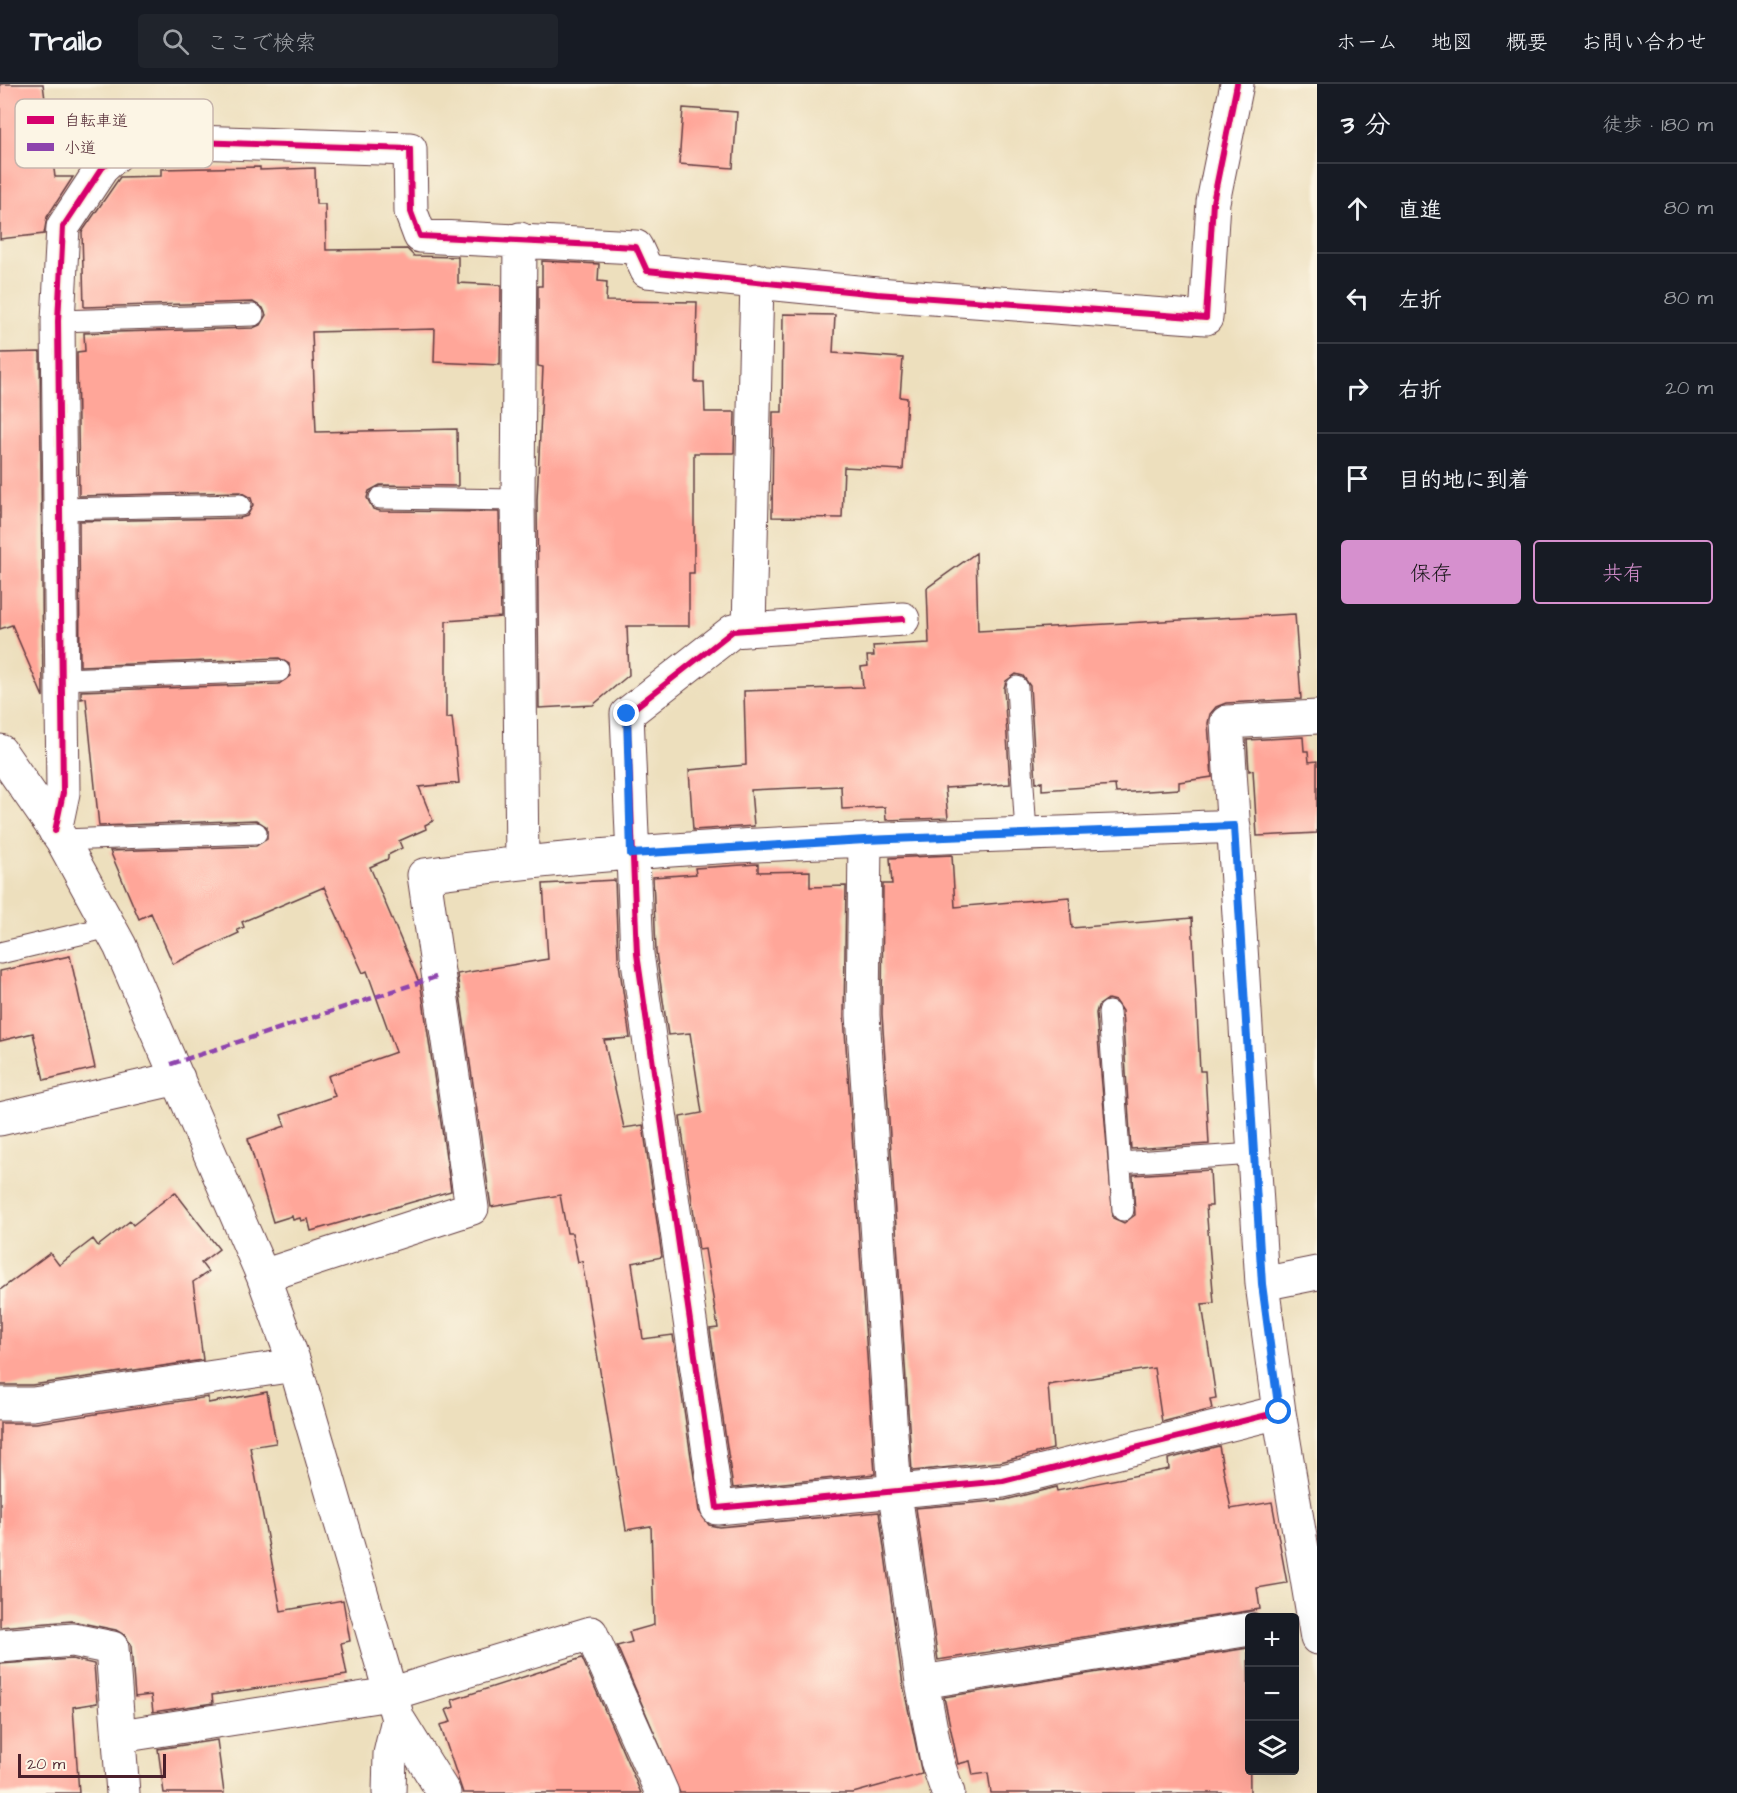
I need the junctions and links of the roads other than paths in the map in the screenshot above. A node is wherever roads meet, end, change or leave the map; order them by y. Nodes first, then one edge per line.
1 (1237, 84) edge
2 (213, 143) edge
3 (102, 168) edge
4 (520, 239) junction
5 (757, 280) junction
6 (253, 315) dead end
7 (58, 321) junction
8 (380, 498) dead end
9 (518, 500) junction
10 (240, 505) dead end
11 (60, 509) junction
12 (903, 619) dead end
13 (749, 629) junction
14 (279, 671) dead end
15 (62, 679) junction
16 (1017, 687) dead end
17 (1317, 717) edge
18 (0, 751) edge
19 (1234, 826) junction
20 (256, 833) dead end
21 (1026, 834) junction
22 (58, 835) junction
23 (865, 840) junction
24 (631, 854) junction
25 (522, 862) junction
26 (109, 927) junction
27 (0, 953) edge
28 (1109, 1012) dead end
29 (178, 1077) junction
30 (0, 1119) edge
31 (1254, 1154) junction
32 (1120, 1163) junction
33 (1123, 1210) dead end
34 (1317, 1273) edge
35 (263, 1276) junction
36 (1262, 1284) junction
37 (294, 1365) junction
38 (0, 1404) edge
39 (1279, 1412) junction
40 (1304, 1482) edge
41 (896, 1493) junction
42 (1308, 1626) edge
43 (1245, 1630) edge
44 (0, 1646) edge
45 (922, 1682) junction
46 (394, 1707) junction
47 (120, 1736) junction
48 (123, 1793) edge
49 (389, 1793) edge
50 (444, 1793) edge
51 (662, 1793) edge
52 (948, 1793) edge

1 - 5 street
2 - 4 street
3 - 7 street
4 - 5 street
4 - 9 street
5 - 13 street
6 - 7 lane
7 - 11 street
8 - 9 lane
9 - 25 street
10 - 11 lane
11 - 15 street
12 - 13 street
13 - 24 street
14 - 15 lane
15 - 22 street
16 - 21 lane
17 - 19 street
18 - 22 street
19 - 21 street
19 - 31 street
20 - 22 lane
21 - 23 street
22 - 26 street
23 - 24 street
23 - 41 street
24 - 25 street
24 - 41 street
25 - 35 street
26 - 27 lane
26 - 29 street
28 - 32 lane
29 - 30 street
29 - 35 street
31 - 32 lane
31 - 36 street
32 - 33 lane
34 - 36 street
35 - 37 street
36 - 39 street
37 - 38 street
37 - 46 street
39 - 40 street
39 - 41 street
40 - 42 street
41 - 45 street
43 - 45 street
44 - 47 street
45 - 52 street
46 - 47 street
46 - 49 street
46 - 50 street
46 - 51 street
47 - 48 street

